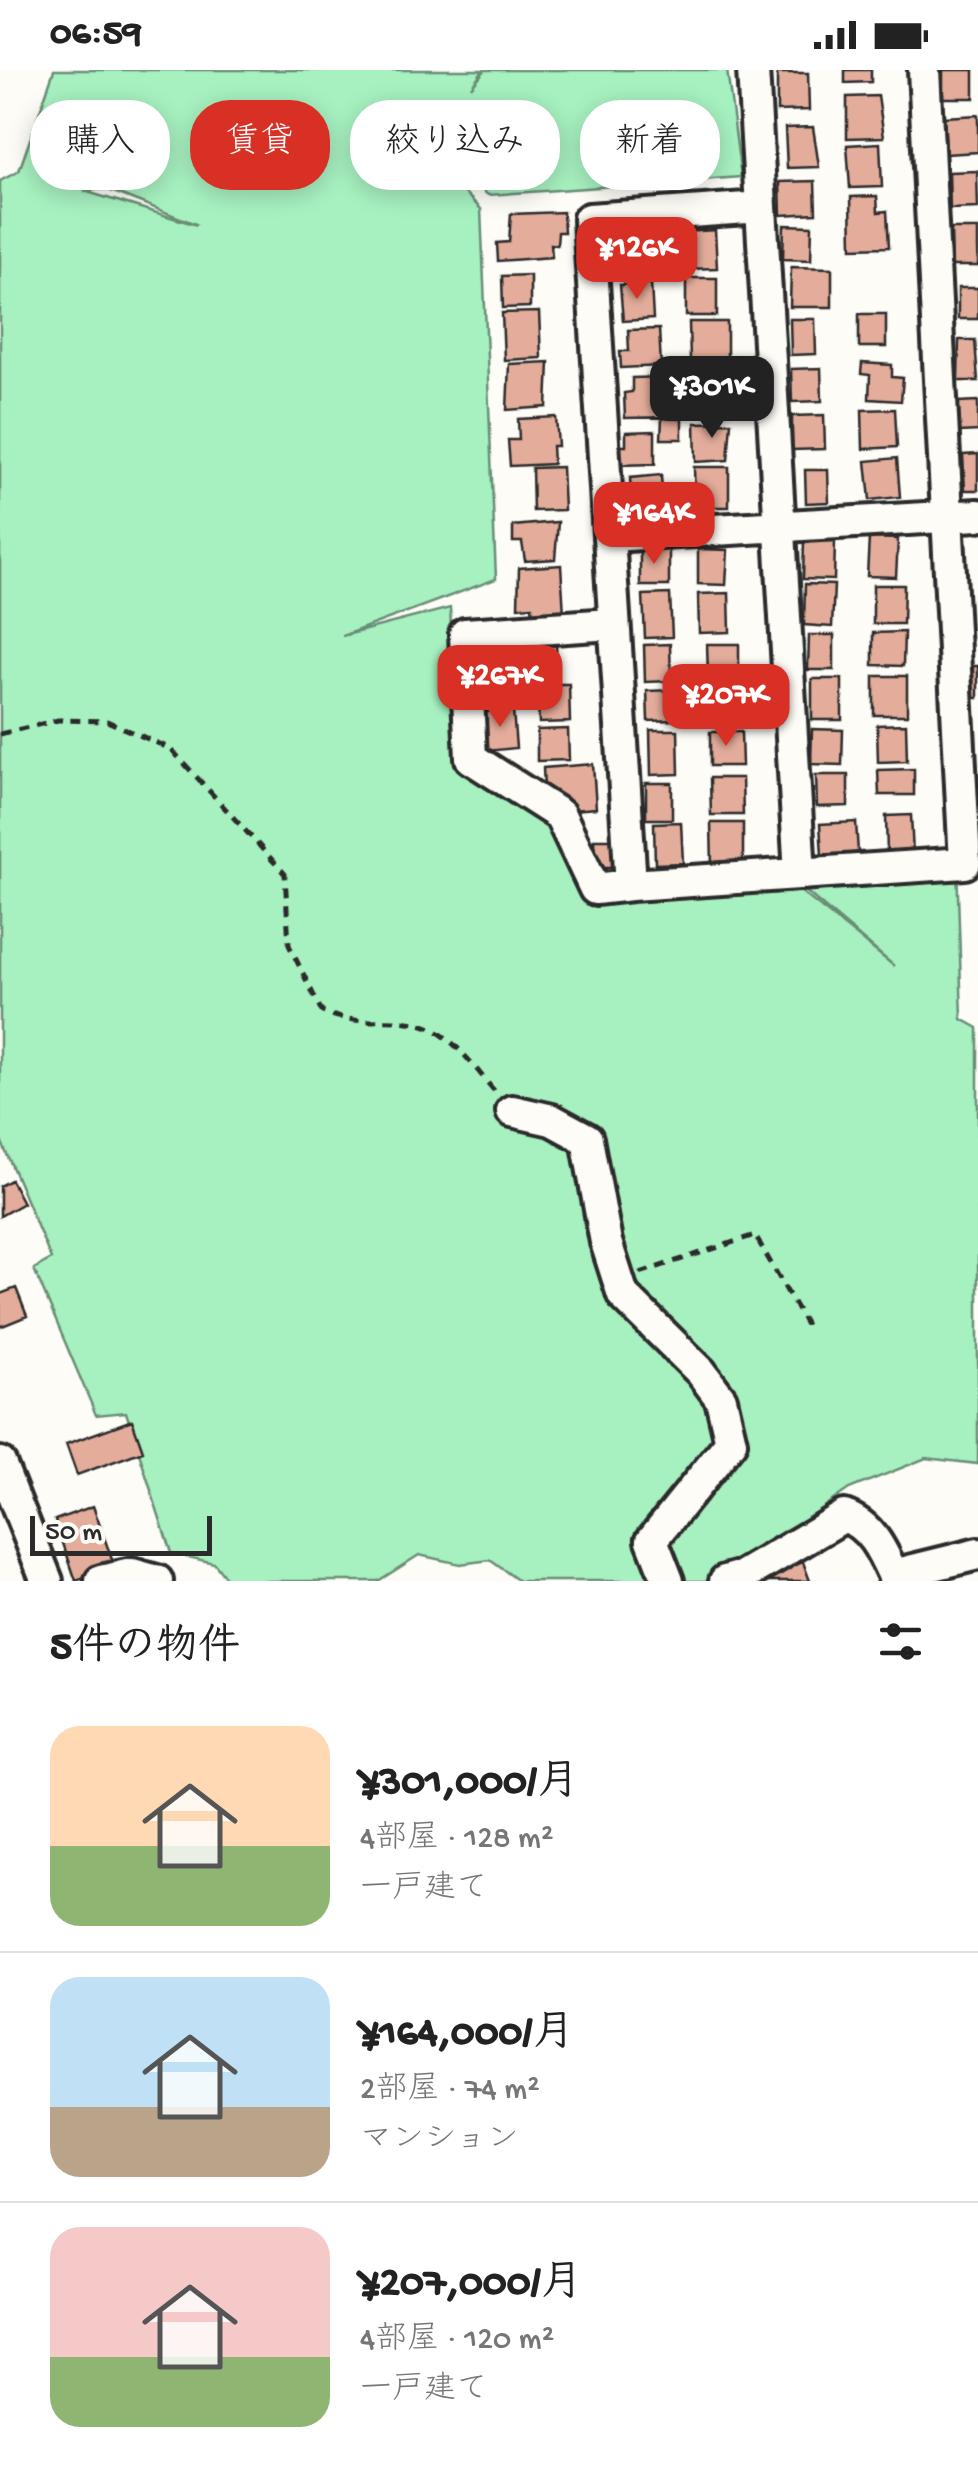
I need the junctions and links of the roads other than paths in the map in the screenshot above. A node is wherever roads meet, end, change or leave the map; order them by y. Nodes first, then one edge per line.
1 (753, 70) edge
2 (924, 70) edge
3 (761, 207) junction
4 (978, 515) edge
5 (947, 518) junction
6 (781, 528) junction
7 (609, 536) junction
8 (612, 624) junction
9 (800, 874) junction
10 (632, 885) junction
11 (512, 1111) road end
12 (0, 1463) edge
13 (978, 1554) edge
14 (895, 1578) edge
15 (47, 1581) edge
16 (101, 1581) edge
17 (157, 1581) edge
18 (668, 1581) edge
19 (725, 1581) edge

1 - 3 street
2 - 5 street
3 - 6 street
3 - 7 street
4 - 5 street
5 - 6 street
5 - 9 street
6 - 7 street
6 - 9 street
7 - 8 street
8 - 10 street
8 - 10 street
9 - 10 street
11 - 18 street
12 - 15 street
13 - 14 street
14 - 19 street
16 - 17 street

